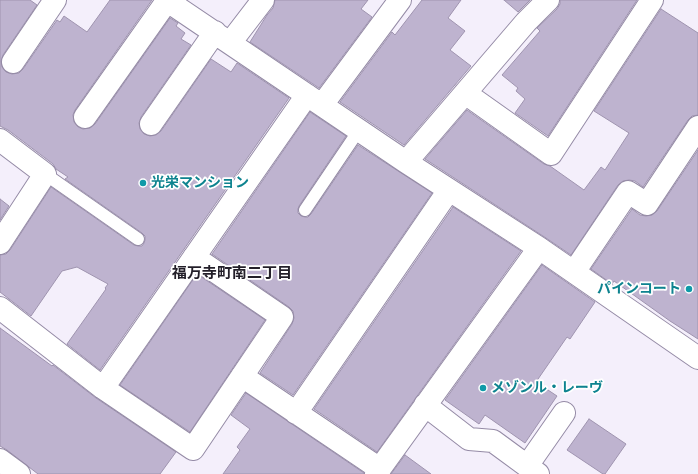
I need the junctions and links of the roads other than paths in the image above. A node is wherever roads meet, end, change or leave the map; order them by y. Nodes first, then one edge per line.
1 (55, 0) edge
2 (166, 0) edge
3 (263, 0) edge
4 (400, 0) edge
5 (548, 0) edge
6 (652, 0) edge
7 (222, 37) junction
8 (13, 62) dead end
9 (465, 93) junction
10 (314, 100) junction
11 (85, 116) dead end
12 (151, 124) dead end
13 (698, 127) edge
14 (359, 130) junction
15 (0, 140) edge
16 (406, 162) junction
17 (45, 174) junction
18 (449, 190) junction
19 (305, 210) dead end
20 (138, 239) dead end
21 (0, 243) edge
22 (539, 248) junction
23 (194, 258) junction
24 (574, 272) junction
25 (0, 308) edge
26 (698, 358) edge
27 (242, 376) junction
28 (103, 388) junction
29 (425, 405) junction
30 (296, 413) junction
31 (564, 413) dead end
32 (533, 470) edge
33 (378, 471) edge

1 - 8 street
2 - 7 street
2 - 11 street
3 - 7 street
4 - 10 street
5 - 9 street
6 - 9 street
7 - 10 street
7 - 12 street
9 - 16 street
10 - 14 street
10 - 23 street
13 - 24 street
14 - 16 street
14 - 19 lane
15 - 17 street
16 - 18 street
17 - 20 lane
17 - 21 street
18 - 22 street
18 - 30 street
22 - 24 street
22 - 29 street
23 - 27 street
23 - 28 street
24 - 26 street
25 - 28 street
27 - 28 street
27 - 30 street
29 - 32 street
29 - 33 street
30 - 33 street
31 - 32 street

